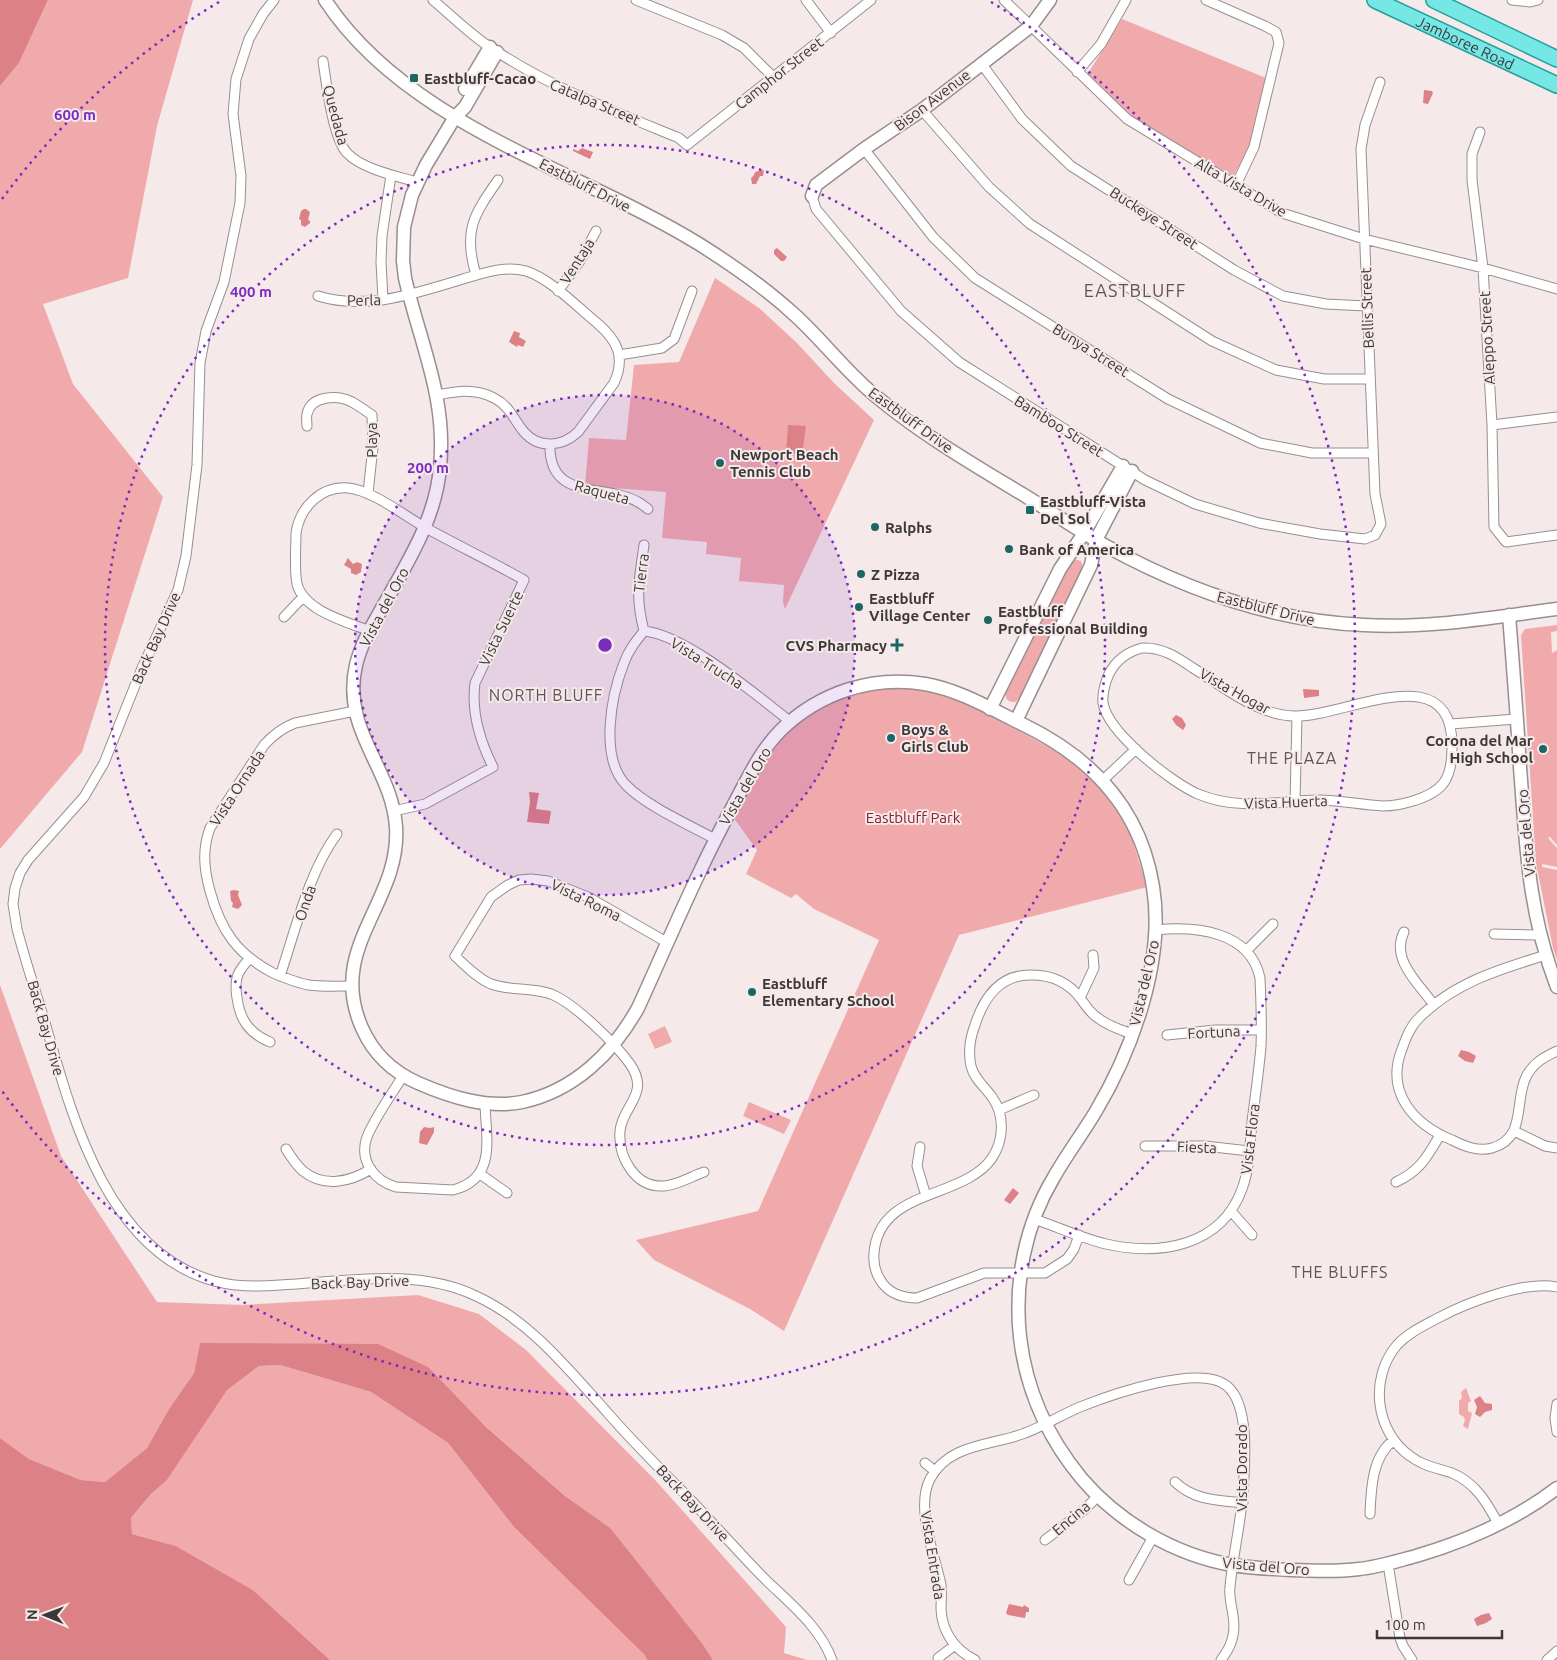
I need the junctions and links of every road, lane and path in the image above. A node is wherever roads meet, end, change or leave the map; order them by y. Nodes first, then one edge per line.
1 (274, 0) edge
2 (325, 0) edge
3 (433, 0) edge
4 (636, 0) edge
5 (806, 0) edge
6 (872, 0) edge
7 (1004, 0) edge
8 (1050, 0) edge
9 (1126, 0) edge
10 (1206, 0) edge
11 (1375, 0) edge
12 (1434, 0) edge
13 (1512, 0) edge
14 (1538, 0) edge
15 (1030, 26) junction
16 (831, 32) junction
17 (493, 50) junction
18 (1557, 59) edge
19 (323, 61) dead end
20 (981, 63) junction
21 (1078, 72) junction
22 (773, 77) junction
23 (1380, 82) dead end
24 (1557, 85) edge
25 (922, 110) junction
26 (455, 117) junction
27 (1480, 132) dead end
28 (687, 145) joint
29 (864, 149) junction
30 (391, 175) junction
31 (498, 180) dead end
32 (417, 182) junction
33 (1236, 184) junction
34 (812, 196) joint
35 (596, 231) dead end
36 (1364, 239) junction
37 (1483, 268) junction
38 (476, 275) junction
39 (1557, 289) edge
40 (558, 291) junction
41 (692, 291) dead end
42 (409, 295) junction
43 (318, 296) dead end
44 (383, 300) junction
45 (1366, 306) junction
46 (619, 355) junction
47 (1370, 379) junction
48 (437, 395) junction
49 (1557, 418) edge
50 (1492, 425) junction
51 (307, 426) dead end
52 (550, 444) junction
53 (1373, 453) junction
54 (1128, 469) junction
55 (368, 493) junction
56 (648, 509) dead end
57 (425, 527) junction
58 (1084, 533) junction
59 (1375, 535) joint
60 (1557, 535) edge
61 (1096, 540) junction
62 (644, 545) dead end
63 (303, 597) junction
64 (1557, 609) edge
65 (1509, 615) junction
66 (284, 617) dead end
67 (644, 630) junction
68 (370, 631) junction
69 (1103, 702) joint
70 (990, 709) junction
71 (355, 711) junction
72 (1297, 716) junction
73 (1516, 719) junction
74 (1016, 721) junction
75 (791, 722) junction
76 (1451, 724) junction
77 (1136, 749) junction
78 (1102, 780) junction
79 (1295, 802) junction
80 (394, 811) junction
81 (336, 834) dead end
82 (715, 839) junction
83 (1273, 924) dead end
84 (1156, 930) junction
85 (1404, 932) dead end
86 (1494, 934) dead end
87 (1540, 935) junction
88 (668, 943) junction
89 (1247, 950) junction
90 (1094, 955) dead end
91 (1546, 955) junction
92 (249, 959) junction
93 (280, 976) junction
94 (352, 986) junction
95 (1557, 987) edge
96 (1080, 998) junction
97 (1434, 1005) junction
98 (1261, 1030) junction
99 (1132, 1034) junction
100 (1167, 1035) dead end
101 (270, 1042) dead end
102 (614, 1045) junction
103 (1557, 1050) edge
104 (403, 1076) junction
105 (1034, 1095) dead end
106 (485, 1104) junction
107 (999, 1110) junction
108 (1514, 1131) junction
109 (1440, 1135) junction
110 (1145, 1146) dead end
111 (920, 1147) dead end
112 (1557, 1148) edge
113 (286, 1149) dead end
114 (1249, 1151) junction
115 (371, 1169) junction
116 (704, 1172) dead end
117 (480, 1174) junction
118 (1396, 1182) dead end
119 (506, 1193) dead end
120 (926, 1196) junction
121 (1231, 1211) junction
122 (1034, 1219) junction
123 (1079, 1235) junction
124 (1252, 1235) dead end
125 (1020, 1274) junction
126 (1557, 1287) edge
127 (1557, 1404) edge
128 (1045, 1424) junction
129 (1557, 1432) edge
130 (1394, 1440) junction
131 (924, 1464) dead end
132 (934, 1471) junction
133 (1176, 1482) dead end
134 (1557, 1488) edge
135 (1098, 1496) junction
136 (1243, 1503) junction
137 (1370, 1514) dead end
138 (1499, 1525) junction
139 (1153, 1537) junction
140 (1045, 1540) dead end
141 (1388, 1564) junction
142 (1233, 1565) junction
143 (1129, 1580) dead end
144 (955, 1645) junction
145 (1557, 1651) edge
146 (938, 1658) dead end
147 (832, 1660) edge
148 (976, 1660) edge
149 (1222, 1660) edge
150 (1412, 1660) edge
151 (1547, 1660) edge

1 - 147 street, Back Bay Drive
2 - 26 street, Eastbluff Drive
3 - 17 street, Catalpa Street
4 - 22 street
5 - 16 street
6 - 16 street, Camphor Street
7 - 15 street, Alta Vista Drive
8 - 15 street, Bison Avenue
9 - 21 street
10 - 33 street
11 - 24 main road, Jamboree Road
12 - 18 main road, Jamboree Road
13 - 14 street
15 - 20 street, Bison Avenue
15 - 21 street, Alta Vista Drive
16 - 22 street, Camphor Street
17 - 26 street, Vista del Oro
17 - 28 street, Catalpa Street
19 - 30 street, Quedada
20 - 25 street, Bison Avenue
20 - 45 street, Buckeye Street
21 - 33 street, Alta Vista Drive
22 - 28 street, Camphor Street
23 - 36 street, Bellis Street
25 - 29 street, Bison Avenue
25 - 47 street
26 - 32 street, Vista del Oro
26 - 58 street, Eastbluff Drive
27 - 37 street, Aleppo Street
29 - 34 street, Bison Avenue
29 - 53 street, Bunya Street
30 - 32 street, Quedada
30 - 44 street
31 - 38 street
32 - 42 street, Vista del Oro
33 - 36 street, Alta Vista Drive
34 - 54 street, Bamboo Street
35 - 40 street, Ventaja
36 - 37 street, Alta Vista Drive
36 - 45 street, Bellis Street
37 - 39 street, Alta Vista Drive
37 - 50 street, Aleppo Street
38 - 40 street, Perla
38 - 42 street, Perla
40 - 46 street, Perla
41 - 46 street
42 - 44 street, Perla
42 - 48 street, Vista del Oro
43 - 44 street, Perla
45 - 47 street, Bellis Street
46 - 52 street
47 - 53 street, Bellis Street
48 - 52 street
48 - 57 street, Vista del Oro
49 - 50 street
50 - 60 street, Aleppo Street
51 - 55 street, Playa
52 - 56 street, Raqueta
53 - 59 street, Bellis Street
54 - 58 street
54 - 59 street, Bamboo Street
54 - 61 street
55 - 57 street
55 - 63 street
57 - 68 street, Vista del Oro
57 - 80 street, Vista Suerte
58 - 61 street, Eastbluff Drive
58 - 70 street
61 - 65 street, Eastbluff Drive
61 - 74 street
62 - 67 street, Tierra
63 - 66 street
63 - 68 street
64 - 65 street, Eastbluff Drive
65 - 73 street, Vista del Oro
67 - 75 street, Vista Trucha
67 - 82 street
68 - 71 street, Vista del Oro
69 - 72 street, Vista Hogar
69 - 77 street, Vista Huerta
70 - 74 street, Vista del Oro
70 - 75 street, Vista del Oro
71 - 80 street, Vista del Oro
71 - 92 street, Vista Ornada
72 - 76 street, Vista Hogar
72 - 79 street
73 - 76 street
73 - 87 street, Vista del Oro
74 - 78 street, Vista del Oro
75 - 82 street, Vista del Oro
76 - 79 street, Vista Huerta
77 - 78 street
77 - 79 street, Vista Huerta
78 - 84 street, Vista del Oro
80 - 94 street, Vista del Oro
81 - 93 street, Onda
82 - 88 street, Vista del Oro
83 - 89 street
84 - 89 street
84 - 99 street, Vista del Oro
85 - 97 street
86 - 87 street
87 - 91 street, Vista del Oro
88 - 102 street, Vista del Oro
88 - 102 street, Vista Roma
89 - 98 street, Vista Flora
90 - 96 street
91 - 95 street, Vista del Oro
91 - 97 street
92 - 93 street, Vista Ornada
92 - 101 street
93 - 94 street, Vista Ornada
94 - 104 street, Vista del Oro
96 - 99 street
96 - 107 street
97 - 109 street
98 - 100 street, Fortuna
98 - 114 street, Vista Flora
99 - 122 street, Vista del Oro
102 - 106 street, Vista del Oro
102 - 116 street
103 - 108 street
104 - 106 street, Vista del Oro
104 - 115 street
105 - 107 street
106 - 117 street
107 - 120 street
108 - 109 street
108 - 112 street
109 - 118 street
110 - 114 street, Fiesta
111 - 120 street
113 - 115 street
114 - 121 street, Vista Flora
115 - 117 street
117 - 119 street
120 - 125 street
121 - 123 street, Vista Flora
121 - 124 street
122 - 123 street, Vista Flora
122 - 125 street, Vista del Oro
123 - 125 street
125 - 128 street, Vista del Oro
126 - 130 street
127 - 129 street
128 - 132 street
128 - 135 street, Vista del Oro
128 - 136 street, Vista Dorado
130 - 137 street
130 - 138 street
131 - 132 street
132 - 144 street, Vista Entrada
133 - 136 street
134 - 138 street, Vista del Oro
135 - 139 street, Vista del Oro
135 - 140 street, Encina
136 - 142 street, Vista Dorado
138 - 141 street, Vista del Oro
139 - 142 street, Vista del Oro
139 - 143 street
141 - 142 street, Vista del Oro
141 - 150 street
142 - 149 street
144 - 146 street
144 - 148 street, Vista Entrada
145 - 151 street

